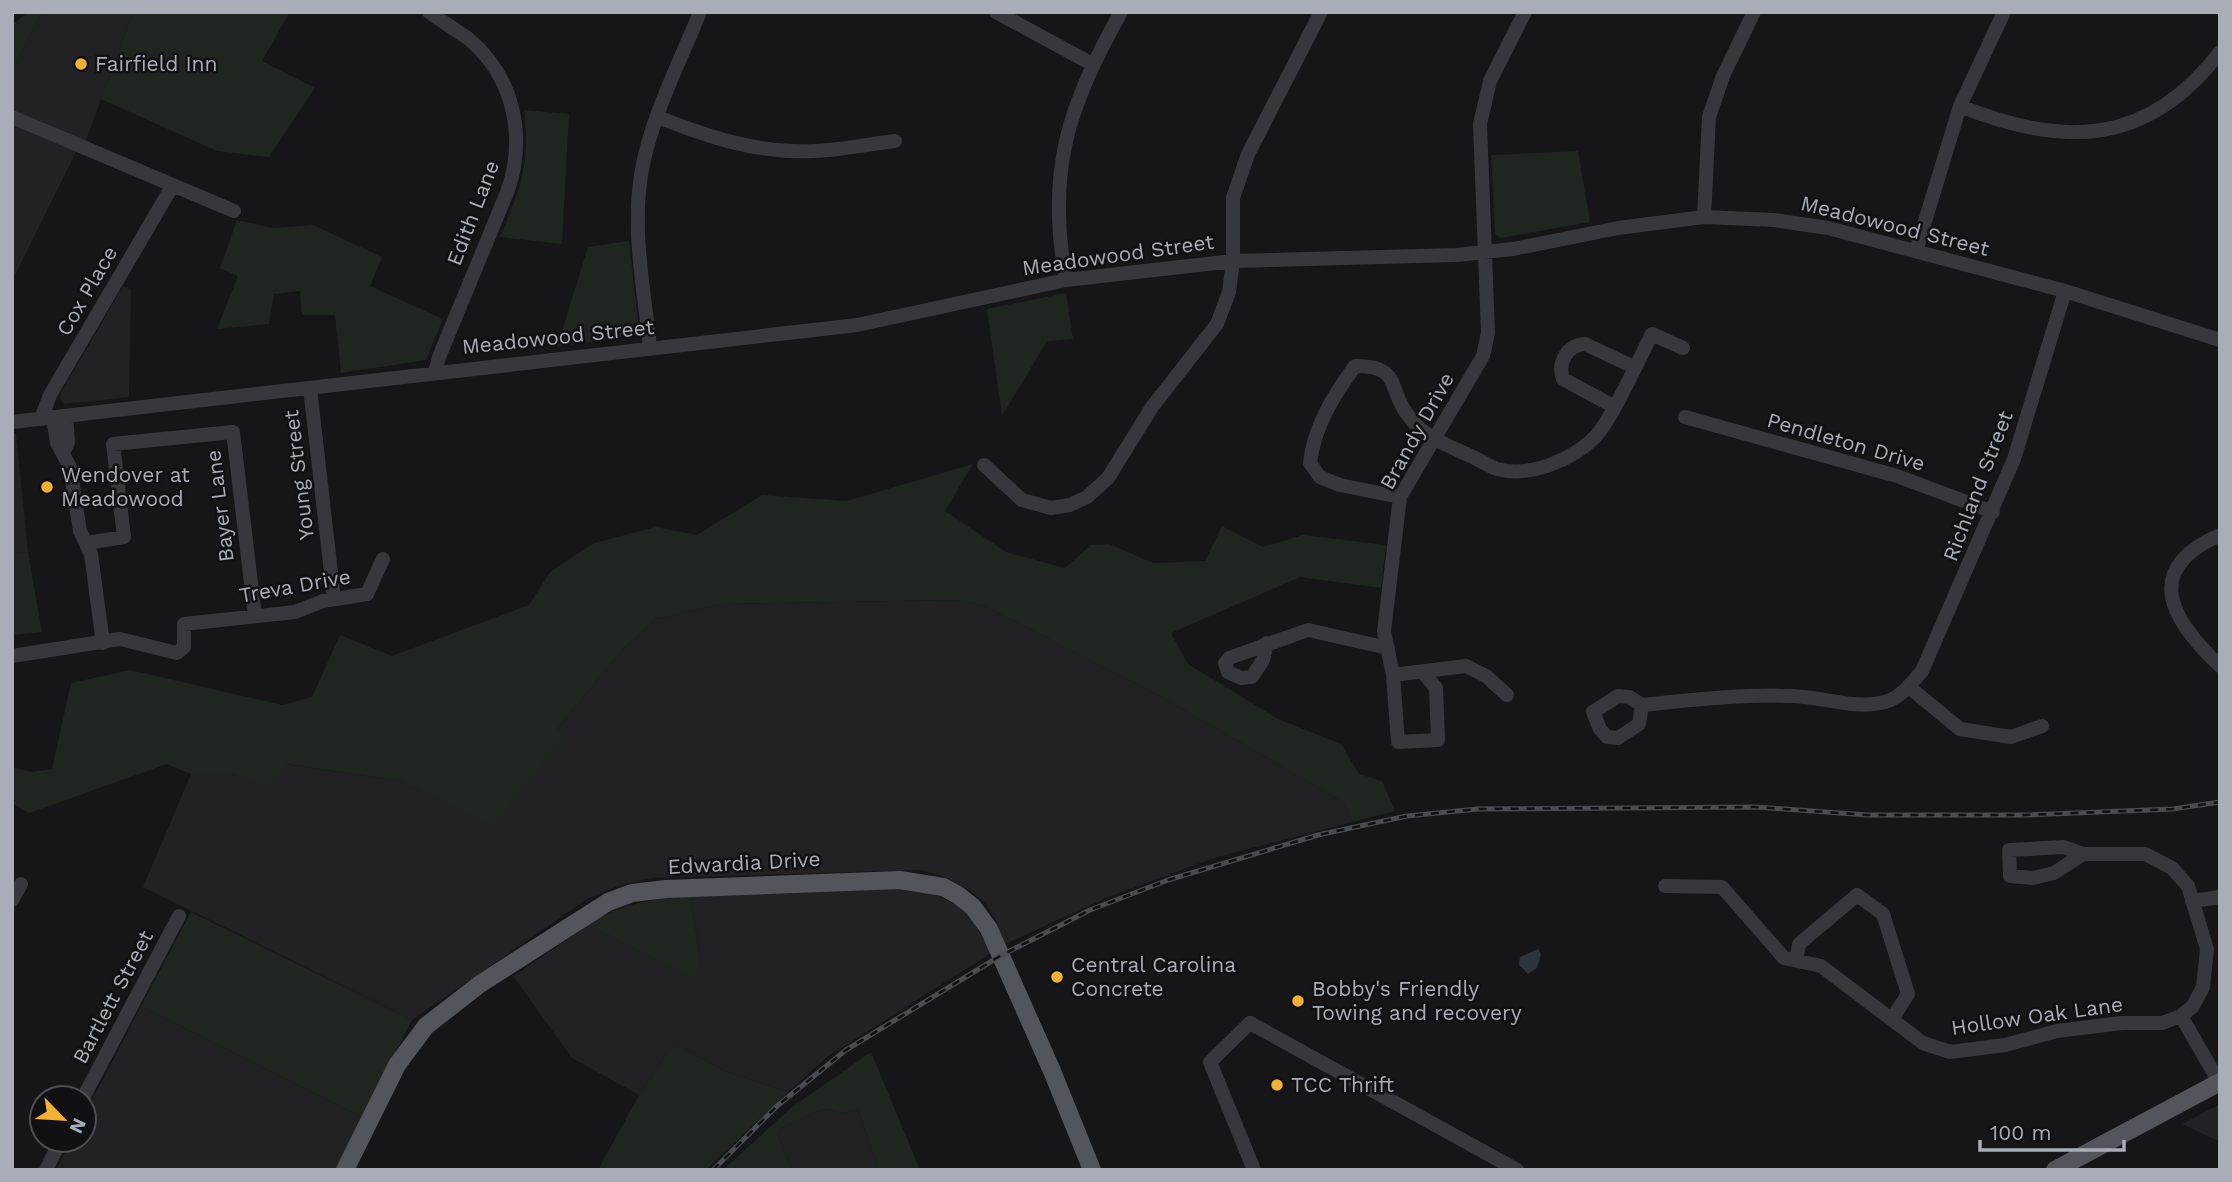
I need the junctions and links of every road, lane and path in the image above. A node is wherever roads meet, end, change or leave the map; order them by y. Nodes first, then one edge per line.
1 (429, 12) edge
2 (700, 12) edge
3 (996, 12) edge
4 (1121, 12) edge
5 (1321, 12) edge
6 (1525, 12) edge
7 (1754, 12) edge
8 (2004, 12) edge
9 (2220, 52) edge
10 (1092, 64) junction
11 (1960, 106) junction
12 (12, 117) edge
13 (658, 117) junction
14 (895, 141) dead end
15 (173, 185) junction
16 (234, 211) dead end
17 (1704, 217) junction
18 (1916, 251) junction
19 (1485, 252) junction
20 (1233, 261) junction
21 (1066, 280) junction
22 (2065, 291) junction
23 (2220, 340) edge
24 (650, 347) junction
25 (1683, 348) dead end
26 (1634, 367) junction
27 (435, 373) junction
28 (310, 388) junction
29 (1613, 406) junction
30 (54, 417) junction
31 (1685, 417) dead end
32 (12, 422) edge
33 (1433, 439) junction
34 (984, 465) dead end
35 (1400, 497) junction
36 (1993, 512) junction
37 (2220, 535) edge
38 (87, 543) junction
39 (383, 559) dead end
40 (334, 599) junction
41 (255, 616) junction
42 (103, 643) junction
43 (1267, 643) dead end
44 (1388, 648) junction
45 (12, 656) edge
46 (2220, 666) edge
47 (1423, 672) junction
48 (1393, 675) junction
49 (1909, 687) junction
50 (1507, 695) dead end
51 (1642, 705) dead end
52 (2042, 726) dead end
53 (2083, 854) junction
54 (21, 884) dead end
55 (1665, 886) dead end
56 (2220, 897) edge
57 (12, 900) edge
58 (2192, 901) junction
59 (179, 916) dead end
60 (1796, 960) junction
61 (2213, 964) edge
62 (2181, 1016) junction
63 (1892, 1018) junction
64 (2219, 1082) edge
65 (90, 1084) edge
66 (54, 1154) edge
67 (2076, 1165) edge
68 (46, 1170) edge
69 (345, 1170) edge
70 (1092, 1170) edge
71 (1254, 1170) edge
72 (1517, 1170) edge
73 (2055, 1170) edge

1 - 27 street, Edith Lane
2 - 13 street
3 - 10 street
4 - 10 street
5 - 20 street
6 - 19 street, Brandy Drive
7 - 17 street
8 - 11 street
9 - 11 street
10 - 21 street
11 - 18 street
12 - 15 street
13 - 14 street
13 - 24 street
15 - 16 street
15 - 30 street, Cox Place
17 - 18 street, Meadowood Street
17 - 19 street, Meadowood Street
18 - 22 street, Meadowood Street
19 - 20 street, Meadowood Street
19 - 33 street, Brandy Drive
20 - 21 street, Meadowood Street
20 - 34 street
21 - 24 street, Meadowood Street
22 - 23 street, Meadowood Street
22 - 36 street, Richland Street
24 - 27 street, Meadowood Street
25 - 26 street
26 - 29 street
26 - 29 street
27 - 28 street, Meadowood Street
28 - 30 street, Meadowood Street
28 - 40 street, Young Street
29 - 33 street
30 - 32 street, Meadowood Street
30 - 38 street, Cox Place
31 - 36 street, Pendleton Drive
33 - 35 street, Brandy Drive
33 - 35 street
35 - 44 street, Brandy Drive
36 - 49 street, Richland Street
37 - 46 street
38 - 41 street, Bayer Lane
38 - 42 street, Cox Place
39 - 40 street, Treva Drive
40 - 41 street, Treva Drive
41 - 42 street, Treva Drive
42 - 45 street, Treva Drive
43 - 44 street
44 - 48 street, Brandy Drive
47 - 48 street
47 - 48 street, Brandy Drive
47 - 50 street
49 - 51 street
49 - 52 street
53 - 53 street
53 - 58 street
54 - 57 street
55 - 60 street, Hollow Oak Lane
56 - 58 street
58 - 61 street
59 - 65 street, Bartlett Street
60 - 63 street, Hollow Oak Lane
60 - 63 street
61 - 62 street
62 - 63 street, Hollow Oak Lane
62 - 64 street
64 - 67 main road
66 - 68 street
67 - 73 main road
69 - 70 main road, Edwardia Drive
71 - 72 street

